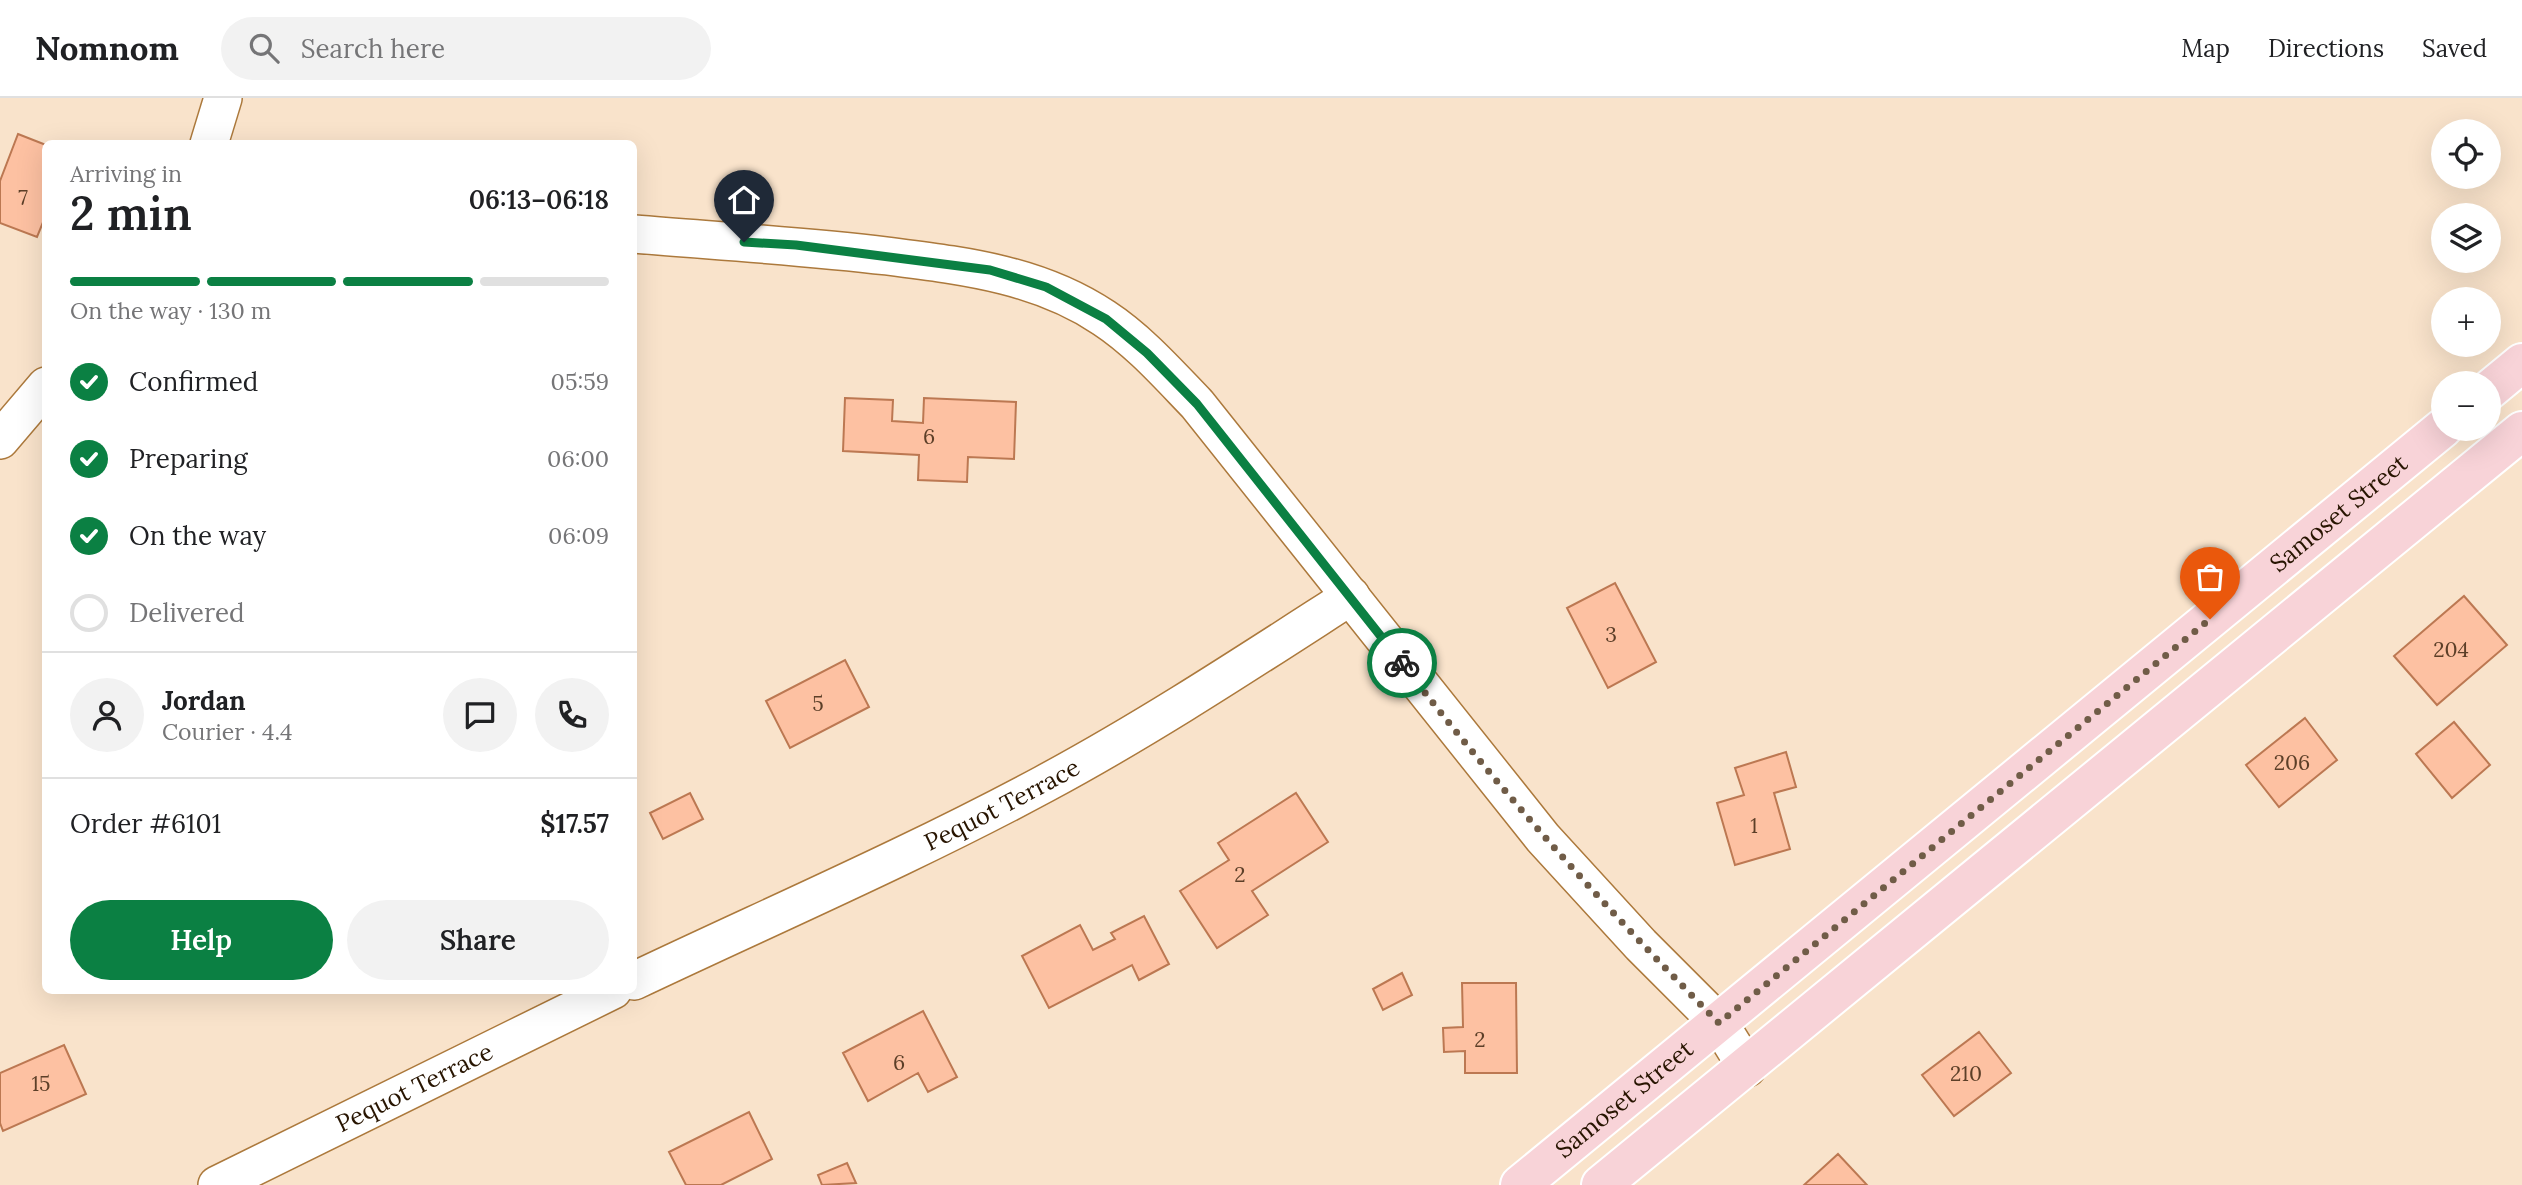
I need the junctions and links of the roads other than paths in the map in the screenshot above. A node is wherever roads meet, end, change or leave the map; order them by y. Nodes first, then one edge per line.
1 (223, 98) edge
2 (210, 140) edge
3 (637, 234) edge
4 (2522, 363) edge
5 (2501, 380) edge
6 (42, 391) edge
7 (2522, 431) edge
8 (2431, 438) edge
9 (0, 440) edge
10 (1351, 596) junction
11 (637, 980) edge
12 (605, 994) edge
13 (1719, 1023) junction
14 (1747, 1068) junction
15 (217, 1185) edge
16 (1520, 1185) edge
17 (1601, 1185) edge

1 - 2 street
3 - 10 street
4 - 5 highway
6 - 9 street
7 - 14 highway, Samoset Street
8 - 13 highway, Samoset Street
10 - 11 street, Pequot Terrace
10 - 13 street
12 - 15 street, Pequot Terrace
13 - 14 street
13 - 16 highway, Samoset Street
14 - 17 highway, Samoset Street

